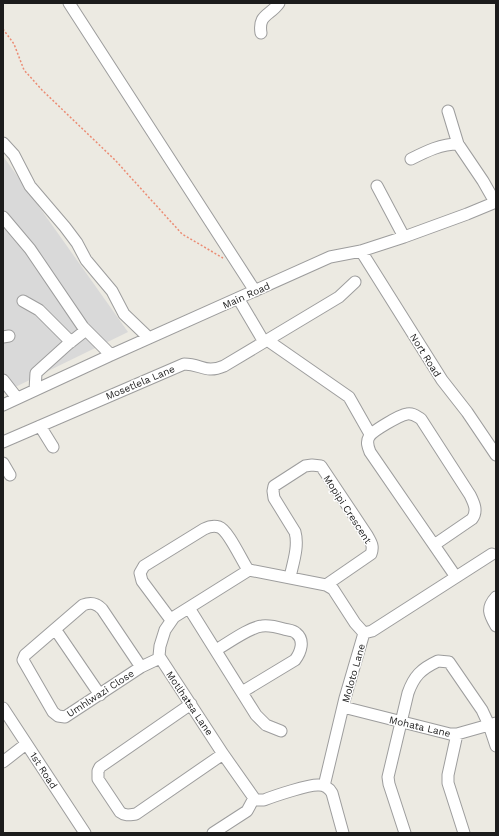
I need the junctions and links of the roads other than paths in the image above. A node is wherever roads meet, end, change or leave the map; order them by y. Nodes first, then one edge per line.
1 (69, 3) edge
2 (279, 3) edge
3 (261, 33) dead end
4 (448, 111) dead end
5 (3, 143) edge
6 (458, 144) junction
7 (411, 159) dead end
8 (378, 186) dead end
9 (495, 202) edge
10 (3, 217) edge
11 (404, 237) junction
12 (361, 251) junction
13 (354, 282) dead end
14 (255, 291) junction
15 (238, 298) junction
16 (23, 301) dead end
17 (86, 330) junction
18 (148, 338) junction
19 (266, 341) junction
20 (71, 342) junction
21 (111, 355) junction
22 (3, 380) edge
23 (35, 390) junction
24 (17, 398) junction
25 (3, 405) edge
26 (40, 426) junction
27 (370, 434) junction
28 (3, 442) edge
29 (53, 447) dead end
30 (496, 455) edge
31 (3, 463) edge
32 (10, 475) dead end
33 (434, 545) junction
34 (495, 551) edge
35 (250, 570) junction
36 (290, 577) junction
37 (456, 577) junction
38 (326, 585) junction
39 (496, 597) edge
40 (188, 608) junction
41 (170, 620) junction
42 (496, 626) edge
43 (55, 629) junction
44 (364, 633) junction
45 (216, 650) junction
46 (160, 658) junction
47 (141, 667) junction
48 (242, 692) junction
49 (100, 694) junction
50 (191, 704) junction
51 (343, 707) junction
52 (3, 708) edge
53 (401, 722) junction
54 (492, 724) edge
55 (281, 731) dead end
56 (457, 734) junction
57 (26, 744) junction
58 (496, 746) edge
59 (223, 754) junction
60 (3, 762) edge
61 (324, 786) junction
62 (254, 798) junction
63 (84, 833) edge
64 (213, 833) edge
65 (343, 833) edge
66 (405, 833) edge
67 (464, 833) edge

1 - 14 street
2 - 3 street
4 - 6 street
5 - 18 street
6 - 7 street
6 - 9 street
8 - 11 street
9 - 11 street, Main Road
10 - 17 street
11 - 12 street, Main Road
12 - 14 street, Main Road
12 - 30 street, Nort Road
13 - 19 street, Mosetlela Lane
14 - 15 street, Main Road
15 - 18 street, Main Road
15 - 19 street
16 - 20 street
17 - 20 street
17 - 21 street
18 - 21 street, Main Road
19 - 26 street, Mosetlela Lane
19 - 27 street
20 - 23 street
21 - 23 street, Main Road
22 - 24 street
23 - 24 street, Main Road
24 - 25 street, Main Road
26 - 28 street, Mosetlela Lane
26 - 29 street
27 - 33 street
27 - 33 street
31 - 32 street
33 - 37 street
34 - 37 street, Moloto Lane
35 - 36 street
35 - 40 street
35 - 41 street
36 - 38 street
36 - 38 street, Mopipi Crescent
37 - 44 street, Moloto Lane
38 - 44 street
39 - 42 street
40 - 41 street
40 - 45 street
41 - 46 street
43 - 47 street, Umhlwazi Close
43 - 49 street
43 - 49 street, Umhlwazi Close
44 - 51 street, Moloto Lane
45 - 48 street
45 - 48 street
46 - 47 street, Umhlwazi Close
46 - 50 street, Motlhatsa Lane
47 - 49 street, Umhlwazi Close
48 - 55 street
50 - 59 street, Motlhatsa Lane
50 - 59 street
51 - 53 street, Mohata Lane
51 - 61 street, Moloto Lane
52 - 57 street, 1st Road
53 - 54 street
53 - 56 street, Mohata Lane
53 - 66 street
54 - 56 street, Mohata Lane
54 - 58 street
56 - 67 street
57 - 60 street
57 - 63 street, 1st Road
59 - 62 street, Motlhatsa Lane
61 - 62 street
61 - 65 street
62 - 64 street

